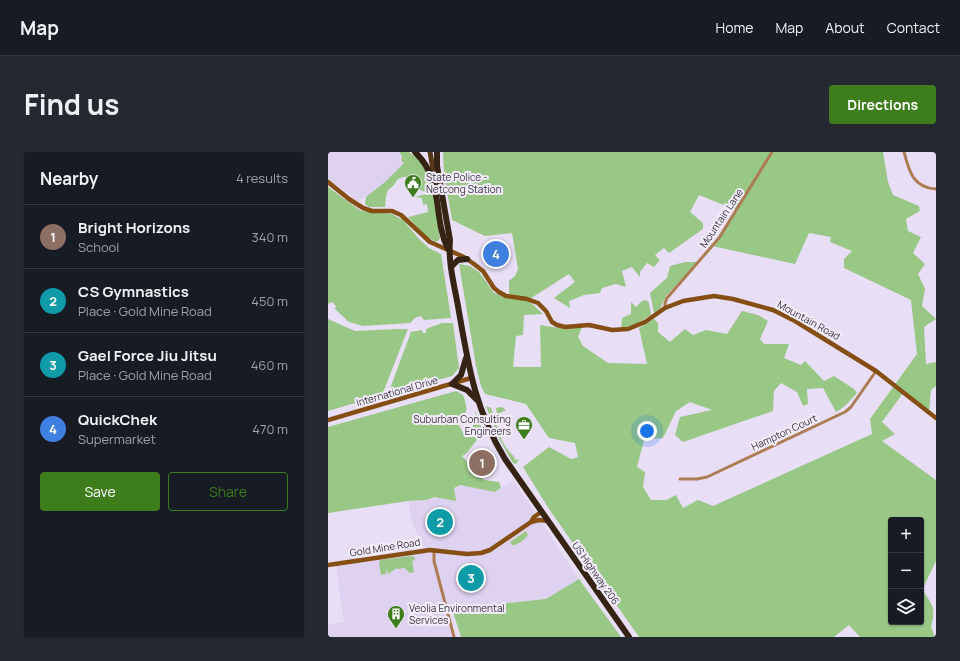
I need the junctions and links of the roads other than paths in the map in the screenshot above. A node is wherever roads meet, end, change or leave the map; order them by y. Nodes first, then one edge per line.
1 (415, 152) edge
2 (430, 152) edge
3 (437, 152) edge
4 (772, 152) edge
5 (904, 152) edge
6 (328, 182) edge
7 (436, 189) junction
8 (936, 189) edge
9 (449, 251) junction
10 (467, 259) junction
11 (452, 267) junction
12 (666, 308) junction
13 (467, 356) junction
14 (876, 371) junction
15 (471, 378) junction
16 (452, 384) junction
17 (478, 401) junction
18 (936, 418) edge
19 (328, 420) edge
20 (680, 479) dead end
21 (542, 512) junction
22 (548, 521) junction
23 (531, 522) junction
24 (434, 550) junction
25 (328, 565) edge
26 (454, 637) edge
27 (629, 637) edge

1 - 7 highway
2 - 7 main road
3 - 9 highway
4 - 12 street, Mountain Lane
5 - 8 street
6 - 9 street, Mountain Road
7 - 9 highway
9 - 10 street, Mountain Road
9 - 11 highway, US Highway 206
10 - 11 highway
10 - 12 street, Mountain Road
11 - 13 highway, US Highway 206
12 - 14 street, Mountain Road
13 - 15 highway, US Highway 206
13 - 16 highway
14 - 18 street, Mountain Road
14 - 20 street, Hampton Court
15 - 16 street, International Drive
15 - 17 highway, US Highway 206
16 - 17 highway
16 - 19 street, International Drive
17 - 21 highway, US Highway 206
21 - 22 highway, US Highway 206
21 - 23 street, Gold Mine Road
22 - 23 street
22 - 27 highway, US Highway 206
23 - 24 street, Gold Mine Road
24 - 25 street, Gold Mine Road
24 - 26 street

